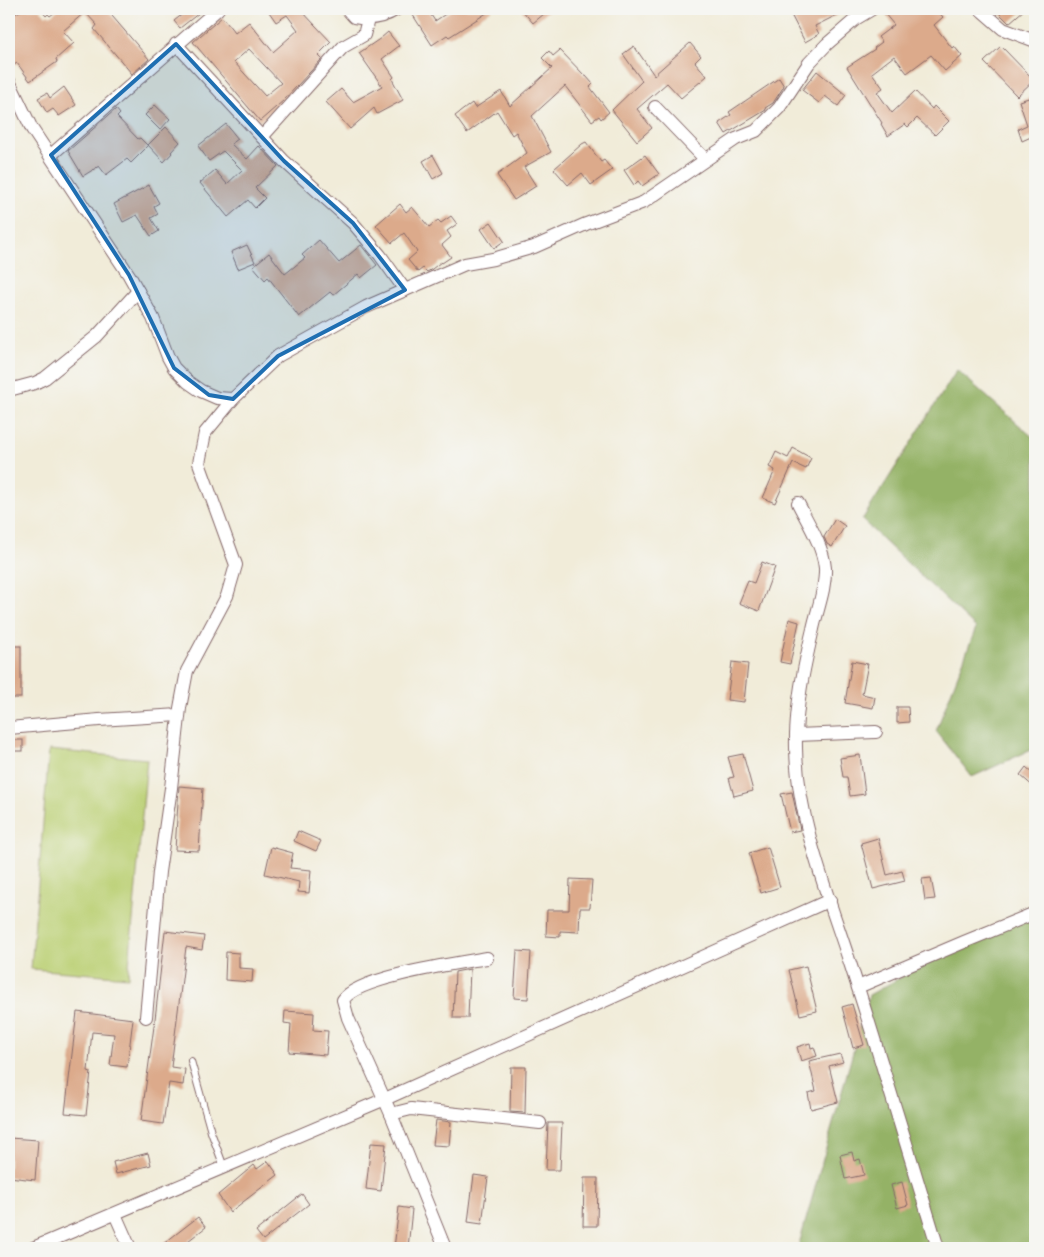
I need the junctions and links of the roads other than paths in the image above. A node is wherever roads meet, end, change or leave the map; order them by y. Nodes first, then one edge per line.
1 (218, 9) edge
2 (347, 9) edge
3 (397, 9) edge
4 (872, 9) edge
5 (980, 9) edge
6 (368, 19) junction
7 (1035, 41) edge
8 (176, 44) junction
9 (9, 81) edge
10 (655, 107) dead end
11 (262, 137) junction
12 (50, 155) junction
13 (705, 159) junction
14 (405, 290) junction
15 (138, 291) junction
16 (9, 390) edge
17 (233, 399) junction
18 (798, 504) dead end
19 (179, 715) junction
20 (9, 728) edge
21 (876, 732) dead end
22 (796, 735) junction
23 (830, 900) junction
24 (1035, 913) edge
25 (487, 958) dead end
26 (858, 987) junction
27 (146, 1017) dead end
28 (191, 1061) dead end
29 (385, 1099) junction
30 (391, 1114) junction
31 (540, 1123) dead end
32 (224, 1167) junction
33 (115, 1214) junction
34 (33, 1248) edge
35 (130, 1248) edge
36 (445, 1248) edge
37 (938, 1248) edge

1 - 8 street
2 - 6 street
3 - 6 street
4 - 13 street
5 - 7 street
6 - 11 street
8 - 11 street
8 - 12 street
9 - 12 street
10 - 13 street
11 - 14 street
12 - 15 street
13 - 14 street
14 - 17 street
15 - 16 street
15 - 17 street
17 - 19 street
18 - 22 street
19 - 20 street
19 - 27 street
21 - 22 street
22 - 23 street
23 - 26 street
23 - 29 street
24 - 26 street
25 - 29 street
26 - 37 street
28 - 32 lane
29 - 30 street
29 - 32 street
30 - 31 street
30 - 36 street
32 - 33 street
33 - 34 street
33 - 35 street

